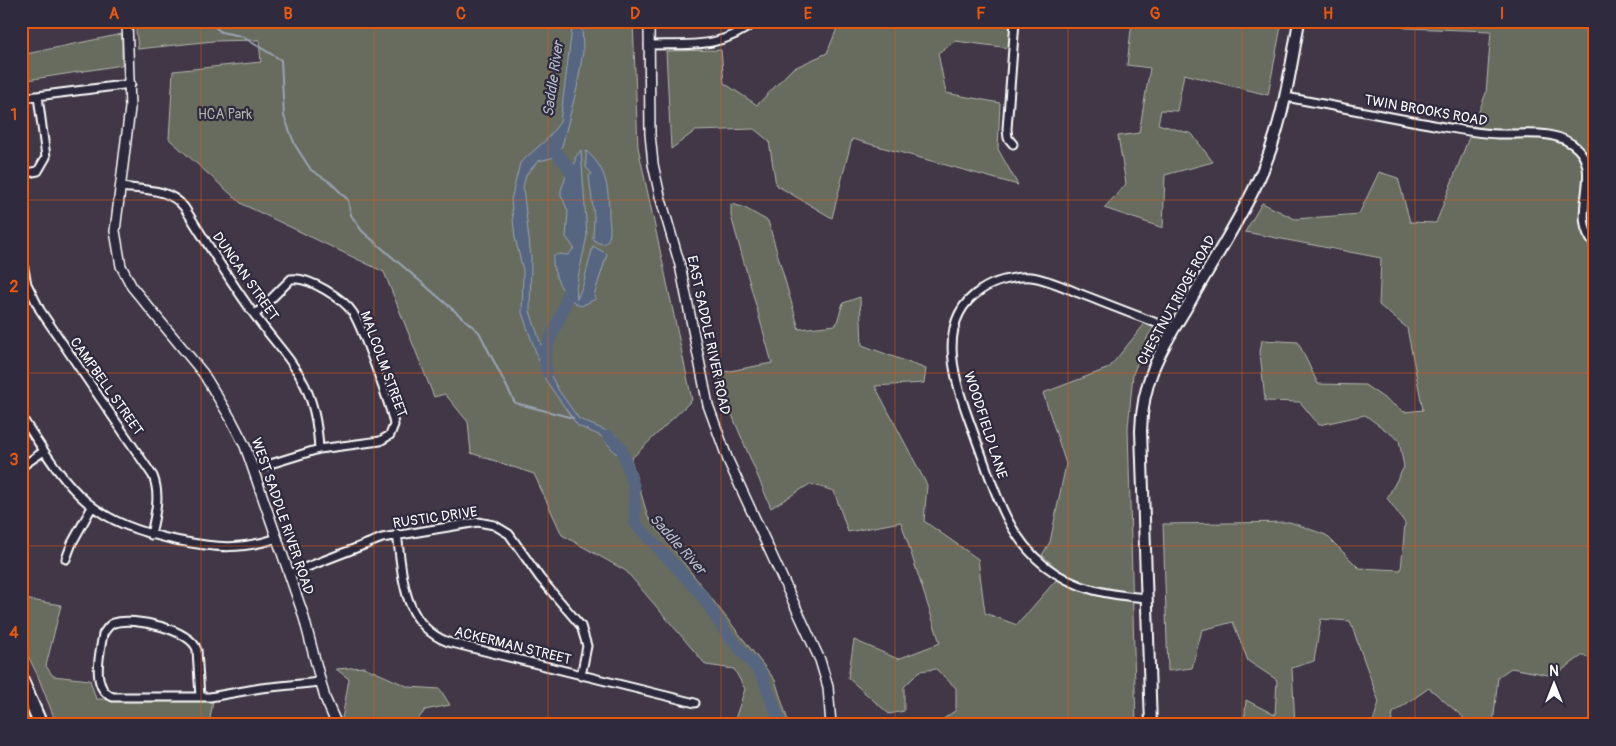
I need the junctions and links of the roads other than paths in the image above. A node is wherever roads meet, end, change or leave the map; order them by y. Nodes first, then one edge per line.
1 (127, 21) edge
2 (649, 21) edge
3 (756, 21) edge
4 (1015, 21) edge
5 (1299, 21) edge
6 (649, 45) junction
7 (131, 84) junction
8 (38, 96) junction
9 (1286, 97) junction
10 (21, 98) edge
11 (1013, 144) dead end
12 (21, 174) edge
13 (121, 187) junction
14 (1595, 245) edge
15 (21, 254) edge
16 (255, 315) junction
17 (1173, 329) junction
18 (21, 416) edge
19 (319, 450) junction
20 (44, 451) junction
21 (21, 467) edge
22 (254, 468) junction
23 (92, 507) junction
24 (397, 534) junction
25 (151, 535) junction
26 (278, 538) junction
27 (66, 560) dead end
28 (289, 574) junction
29 (1147, 598) junction
30 (581, 676) junction
31 (21, 678) edge
32 (320, 682) junction
33 (200, 697) junction
34 (695, 703) dead end
35 (21, 716) edge
36 (25, 725) edge
37 (41, 725) edge
38 (337, 725) edge
39 (830, 725) edge
40 (1151, 725) edge

1 - 7 street, WEST SADDLE RIVER ROAD
2 - 6 street, EAST SADDLE RIVER ROAD
3 - 6 street
4 - 11 street
5 - 9 main road, CHESTNUT RIDGE ROAD
6 - 39 street, EAST SADDLE RIVER ROAD
7 - 8 street
7 - 13 street, WEST SADDLE RIVER ROAD
8 - 10 street
8 - 12 street
9 - 14 street, TWIN BROOKS ROAD
9 - 17 main road, CHESTNUT RIDGE ROAD
13 - 16 street, DUNCAN STREET
13 - 22 street, WEST SADDLE RIVER ROAD
15 - 25 street, CAMPBELL STREET
16 - 19 street, DUNCAN STREET
16 - 19 street, MALCOLM STREET
17 - 29 main road, CHESTNUT RIDGE ROAD
17 - 29 street, WOODFIELD LANE
18 - 20 street
19 - 22 street, MALCOLM STREET
20 - 21 street
20 - 23 street
22 - 26 street, WEST SADDLE RIVER ROAD
23 - 25 street
23 - 27 street
24 - 28 street, RUSTIC DRIVE
24 - 30 street, ACKERMAN STREET
24 - 30 street, RUSTIC DRIVE
25 - 26 street
26 - 28 street, WEST SADDLE RIVER ROAD
28 - 32 street, WEST SADDLE RIVER ROAD
29 - 40 main road, CHESTNUT RIDGE ROAD
30 - 34 street, ACKERMAN STREET
31 - 37 highway
32 - 33 street
32 - 38 street, WEST SADDLE RIVER ROAD
33 - 33 street
35 - 36 highway

